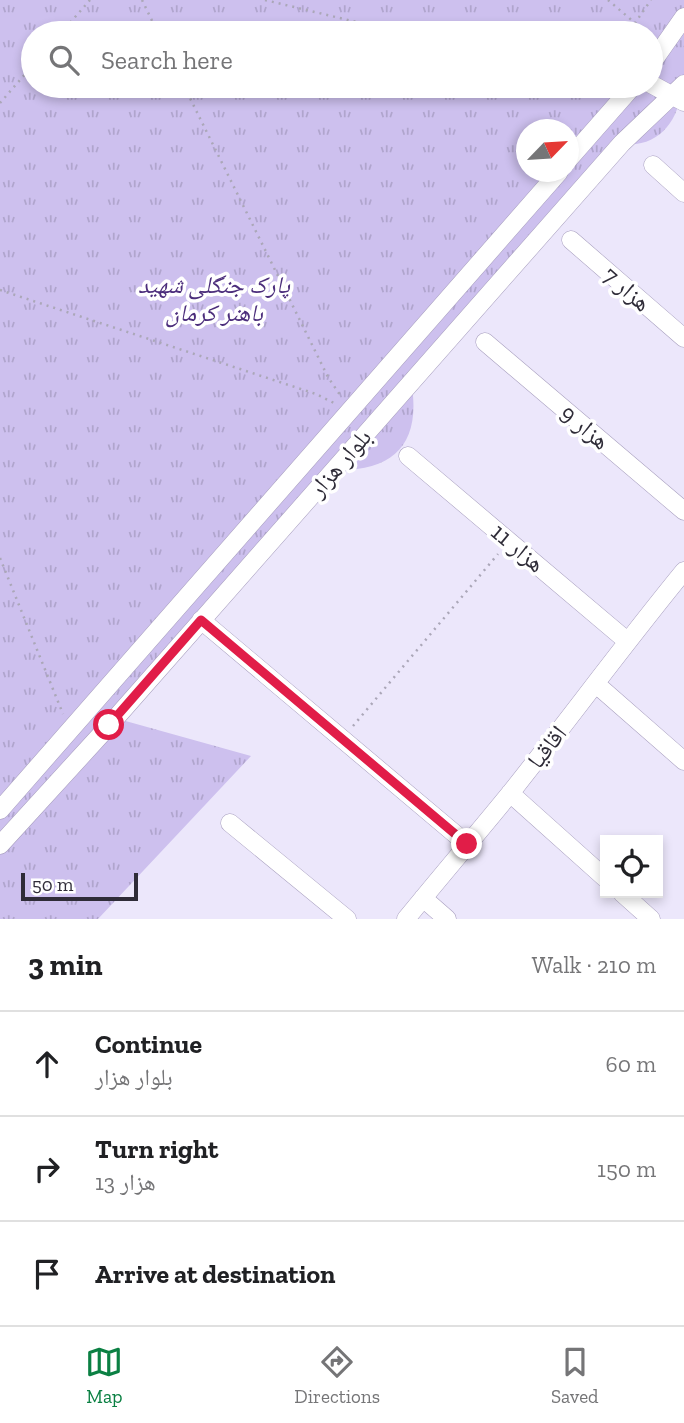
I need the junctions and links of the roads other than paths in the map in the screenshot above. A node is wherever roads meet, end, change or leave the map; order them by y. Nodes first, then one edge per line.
1 (684, 16) edge
2 (663, 47) edge
3 (663, 88) edge
4 (680, 94) edge
5 (622, 98) edge
6 (579, 148) edge
7 (653, 165) dead end
8 (550, 182) edge
9 (684, 193) edge
10 (571, 240) dead end
11 (684, 338) edge
12 (485, 342) dead end
13 (408, 456) dead end
14 (684, 511) edge
15 (683, 575) edge
16 (201, 620) junction
17 (627, 641) junction
18 (596, 684) junction
19 (91, 706) junction
20 (109, 725) junction
21 (66, 735) junction
22 (81, 756) junction
23 (684, 761) edge
24 (510, 793) junction
25 (0, 810) edge
26 (230, 823) dead end
27 (467, 844) junction
28 (0, 845) edge
29 (600, 874) edge
30 (423, 898) junction
31 (628, 898) edge
32 (347, 919) edge
33 (406, 919) edge
34 (447, 919) edge
35 (651, 919) edge

1 - 2 street
3 - 4 street
4 - 16 street, بلوار هزار
5 - 6 street
7 - 9 street
8 - 19 street, بلوار هزار
10 - 11 street, هزار 7
12 - 14 street, هزار 9
13 - 17 street, هزار 11
15 - 17 street, اقاقیا
16 - 20 street, بلوار هزار
16 - 27 street
17 - 18 street, اقاقیا
18 - 23 street
18 - 24 street, اقاقیا
19 - 20 street
19 - 21 street, بلوار هزار
20 - 22 street, بلوار هزار
21 - 22 street
21 - 25 street, بلوار هزار
22 - 28 street, بلوار هزار
24 - 27 street, اقاقیا
24 - 29 street
26 - 32 street
27 - 30 street, اقاقیا
30 - 33 street, اقاقیا
30 - 34 street
31 - 35 street

